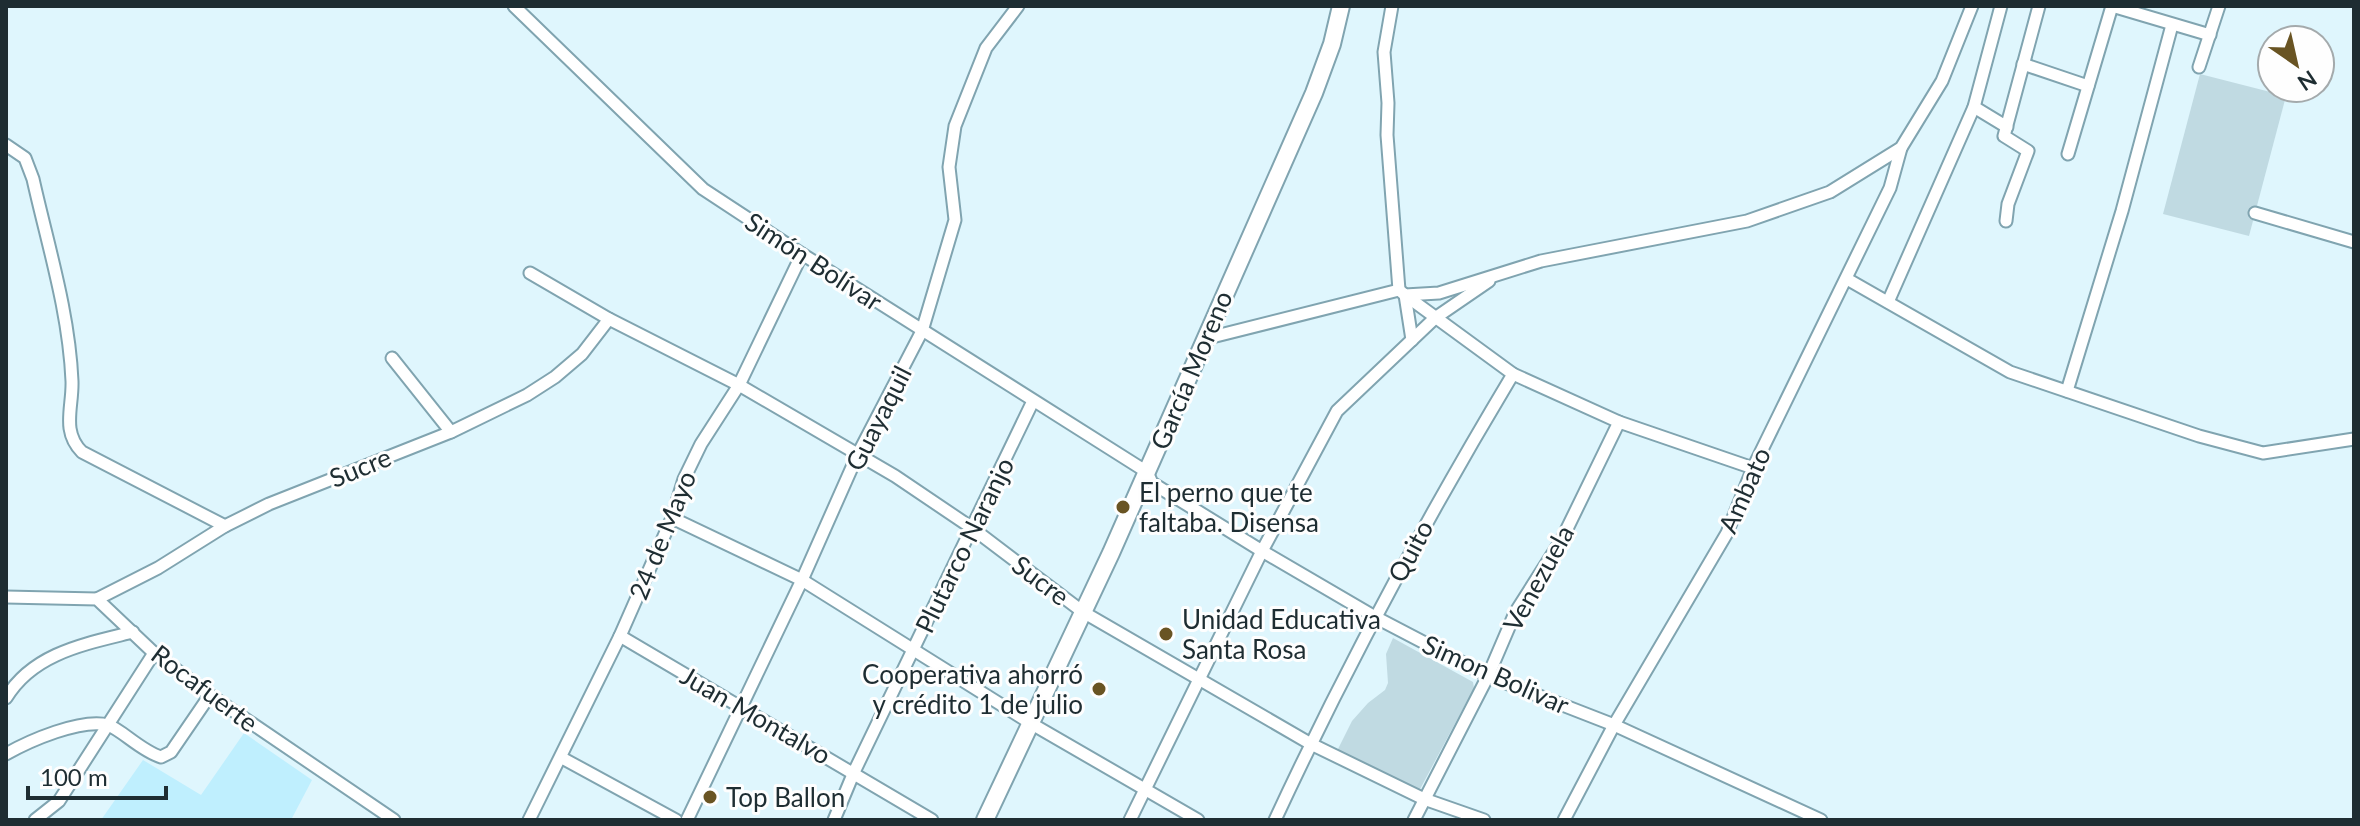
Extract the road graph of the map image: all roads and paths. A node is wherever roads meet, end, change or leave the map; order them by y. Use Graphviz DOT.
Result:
graph roads {
  1 [pos="514,6"];
  2 [pos="1018,6"];
  3 [pos="1341,6"];
  4 [pos="1392,6"];
  5 [pos="1972,6"];
  6 [pos="2001,6"];
  7 [pos="2039,6"];
  8 [pos="2112,6"];
  9 [pos="2219,6"];
  10 [pos="2131,9"];
  11 [pos="2172,25"];
  12 [pos="2210,35"];
  13 [pos="2023,64"];
  14 [pos="2199,67"];
  15 [pos="2088,86"];
  16 [pos="1974,107"];
  17 [pos="2007,127"];
  18 [pos="6,145"];
  19 [pos="1901,148"];
  20 [pos="2068,154"];
  21 [pos="2255,213"];
  22 [pos="2006,221"];
  23 [pos="2354,242"];
  24 [pos="802,254"];
  25 [pos="530,273"];
  26 [pos="1502,273"];
  27 [pos="1847,279"];
  28 [pos="1402,292"];
  29 [pos="1888,302"];
  30 [pos="1435,318"];
  31 [pos="609,319"];
  32 [pos="922,331"];
  33 [pos="1204,339"];
  34 [pos="1412,340"];
  35 [pos="392,358"];
  36 [pos="1513,374"];
  37 [pos="739,385"];
  38 [pos="2067,391"];
  39 [pos="1033,401"];
  40 [pos="1619,422"];
  41 [pos="451,432"];
  42 [pos="2354,439"];
  43 [pos="857,456"];
  44 [pos="1753,468"];
  45 [pos="1147,472"];
  46 [pos="672,518"];
  47 [pos="225,526"];
  48 [pos="972,528"];
  49 [pos="1262,551"];
  50 [pos="802,580"];
  51 [pos="6,597"];
  52 [pos="97,599"];
  53 [pos="1083,612"];
  54 [pos="1375,617"];
  55 [pos="133,632"];
  56 [pos="620,636"];
  57 [pos="913,651"];
  58 [pos="154,653"];
  59 [pos="1488,676"];
  60 [pos="1199,679"];
  61 [pos="11,683"];
  62 [pos="210,695"];
  63 [pos="6,698"];
  64 [pos="741,707"];
  65 [pos="1032,724"];
  66 [pos="108,725"];
  67 [pos="1614,725"];
  68 [pos="1311,744"];
  69 [pos="6,754"];
  70 [pos="562,758"];
  71 [pos="854,772"];
  72 [pos="1144,790"];
  73 [pos="1424,799"];
  74 [pos="35,820"];
  75 [pos="394,820"];
  76 [pos="529,820"];
  77 [pos="676,820"];
  78 [pos="687,820"];
  79 [pos="834,820"];
  80 [pos="932,820"];
  81 [pos="985,820"];
  82 [pos="1130,820"];
  83 [pos="1198,820"];
  84 [pos="1275,820"];
  85 [pos="1414,820"];
  86 [pos="1484,820"];
  87 [pos="1564,820"];
  88 [pos="1821,820"];
  1 -- 24 [label="street, Simón Bolívar"];
  2 -- 32 [label="street, Guayaquil"];
  3 -- 33 [label="highway, García Moreno"];
  4 -- 28 [label="street"];
  5 -- 19 [label="street"];
  6 -- 16 [label="street"];
  7 -- 13 [label="street"];
  8 -- 10 [label="street"];
  8 -- 15 [label="street"];
  9 -- 12 [label="street"];
  10 -- 11 [label="street"];
  11 -- 12 [label="street"];
  11 -- 38 [label="street"];
  12 -- 14 [label="street"];
  13 -- 15 [label="street"];
  13 -- 17 [label="street"];
  15 -- 20 [label="street"];
  16 -- 17 [label="street"];
  16 -- 29 [label="street"];
  17 -- 22 [label="street"];
  18 -- 47 [label="street"];
  19 -- 26 [label="street"];
  19 -- 27 [label="street, Ambato"];
  21 -- 23 [label="street"];
  24 -- 32 [label="street, Simón Bolívar"];
  24 -- 37 [label="street, 24 de Mayo"];
  25 -- 31 [label="street, Sucre"];
  26 -- 28 [label="street"];
  26 -- 30 [label="street"];
  27 -- 29 [label="street"];
  27 -- 44 [label="street, Ambato"];
  28 -- 30 [label="street"];
  28 -- 33 [label="street"];
  28 -- 34 [label="street"];
  29 -- 38 [label="street"];
  30 -- 34 [label="street"];
  30 -- 36 [label="street"];
  31 -- 37 [label="street, Sucre"];
  31 -- 41 [label="street, Sucre"];
  32 -- 39 [label="street, Simón Bolívar"];
  32 -- 43 [label="street, Guayaquil"];
  33 -- 45 [label="highway, García Moreno"];
  34 -- 49 [label="street"];
  35 -- 41 [label="street"];
  36 -- 40 [label="street"];
  36 -- 54 [label="street, Quito"];
  37 -- 43 [label="street, Sucre"];
  37 -- 46 [label="street, 24 de Mayo"];
  38 -- 42 [label="street"];
  39 -- 45 [label="street, Simón Bolívar"];
  39 -- 48 [label="street, Plutarco Naranjo"];
  40 -- 44 [label="street"];
  40 -- 59 [label="street, Venezuela"];
  41 -- 47 [label="street, Sucre"];
  43 -- 48 [label="street, Sucre"];
  43 -- 50 [label="street, Guayaquil"];
  44 -- 67 [label="street, Ambato"];
  45 -- 49 [label="street, Simon Bolivar"];
  45 -- 53 [label="highway, García Moreno"];
  46 -- 50 [label="street"];
  46 -- 56 [label="street, 24 de Mayo"];
  47 -- 52 [label="street, Sucre"];
  48 -- 53 [label="street, Sucre"];
  48 -- 57 [label="street, Plutarco Naranjo"];
  49 -- 54 [label="street, Simon Bolivar"];
  49 -- 60 [label="street"];
  50 -- 57 [label="street"];
  50 -- 64 [label="street, Guayaquil"];
  51 -- 52 [label="street"];
  52 -- 55 [label="street, Rocafuerte"];
  53 -- 60 [label="street, Sucre"];
  53 -- 65 [label="highway, García Moreno"];
  54 -- 59 [label="street, Simon Bolivar"];
  54 -- 68 [label="street, Quito"];
  55 -- 58 [label="street, Rocafuerte"];
  55 -- 61 [label="street"];
  56 -- 64 [label="street, Juan Montalvo"];
  56 -- 70 [label="street, 24 de Mayo"];
  57 -- 65 [label="street"];
  57 -- 71 [label="street, Plutarco Naranjo"];
  58 -- 62 [label="street, Rocafuerte"];
  58 -- 66 [label="street"];
  59 -- 67 [label="street, Simon Bolivar"];
  59 -- 73 [label="street, Venezuela"];
  60 -- 68 [label="street, Sucre"];
  60 -- 72 [label="street"];
  61 -- 63 [label="street"];
  62 -- 66 [label="street"];
  62 -- 75 [label="street, Rocafuerte"];
  64 -- 71 [label="street, Juan Montalvo"];
  64 -- 78 [label="street, Guayaquil"];
  65 -- 72 [label="street"];
  65 -- 81 [label="highway, García Moreno"];
  66 -- 69 [label="street"];
  66 -- 74 [label="street"];
  67 -- 87 [label="street, Ambato"];
  67 -- 88 [label="street, Simon Bolivar"];
  68 -- 73 [label="street, Sucre"];
  68 -- 84 [label="street, Quito"];
  70 -- 76 [label="street, 24 de Mayo"];
  70 -- 77 [label="street"];
  71 -- 79 [label="street, Plutarco Naranjo"];
  71 -- 80 [label="street, Juan Montalvo"];
  72 -- 82 [label="street"];
  72 -- 83 [label="street"];
  73 -- 85 [label="street, Venezuela"];
  73 -- 86 [label="street, Sucre"];
}
